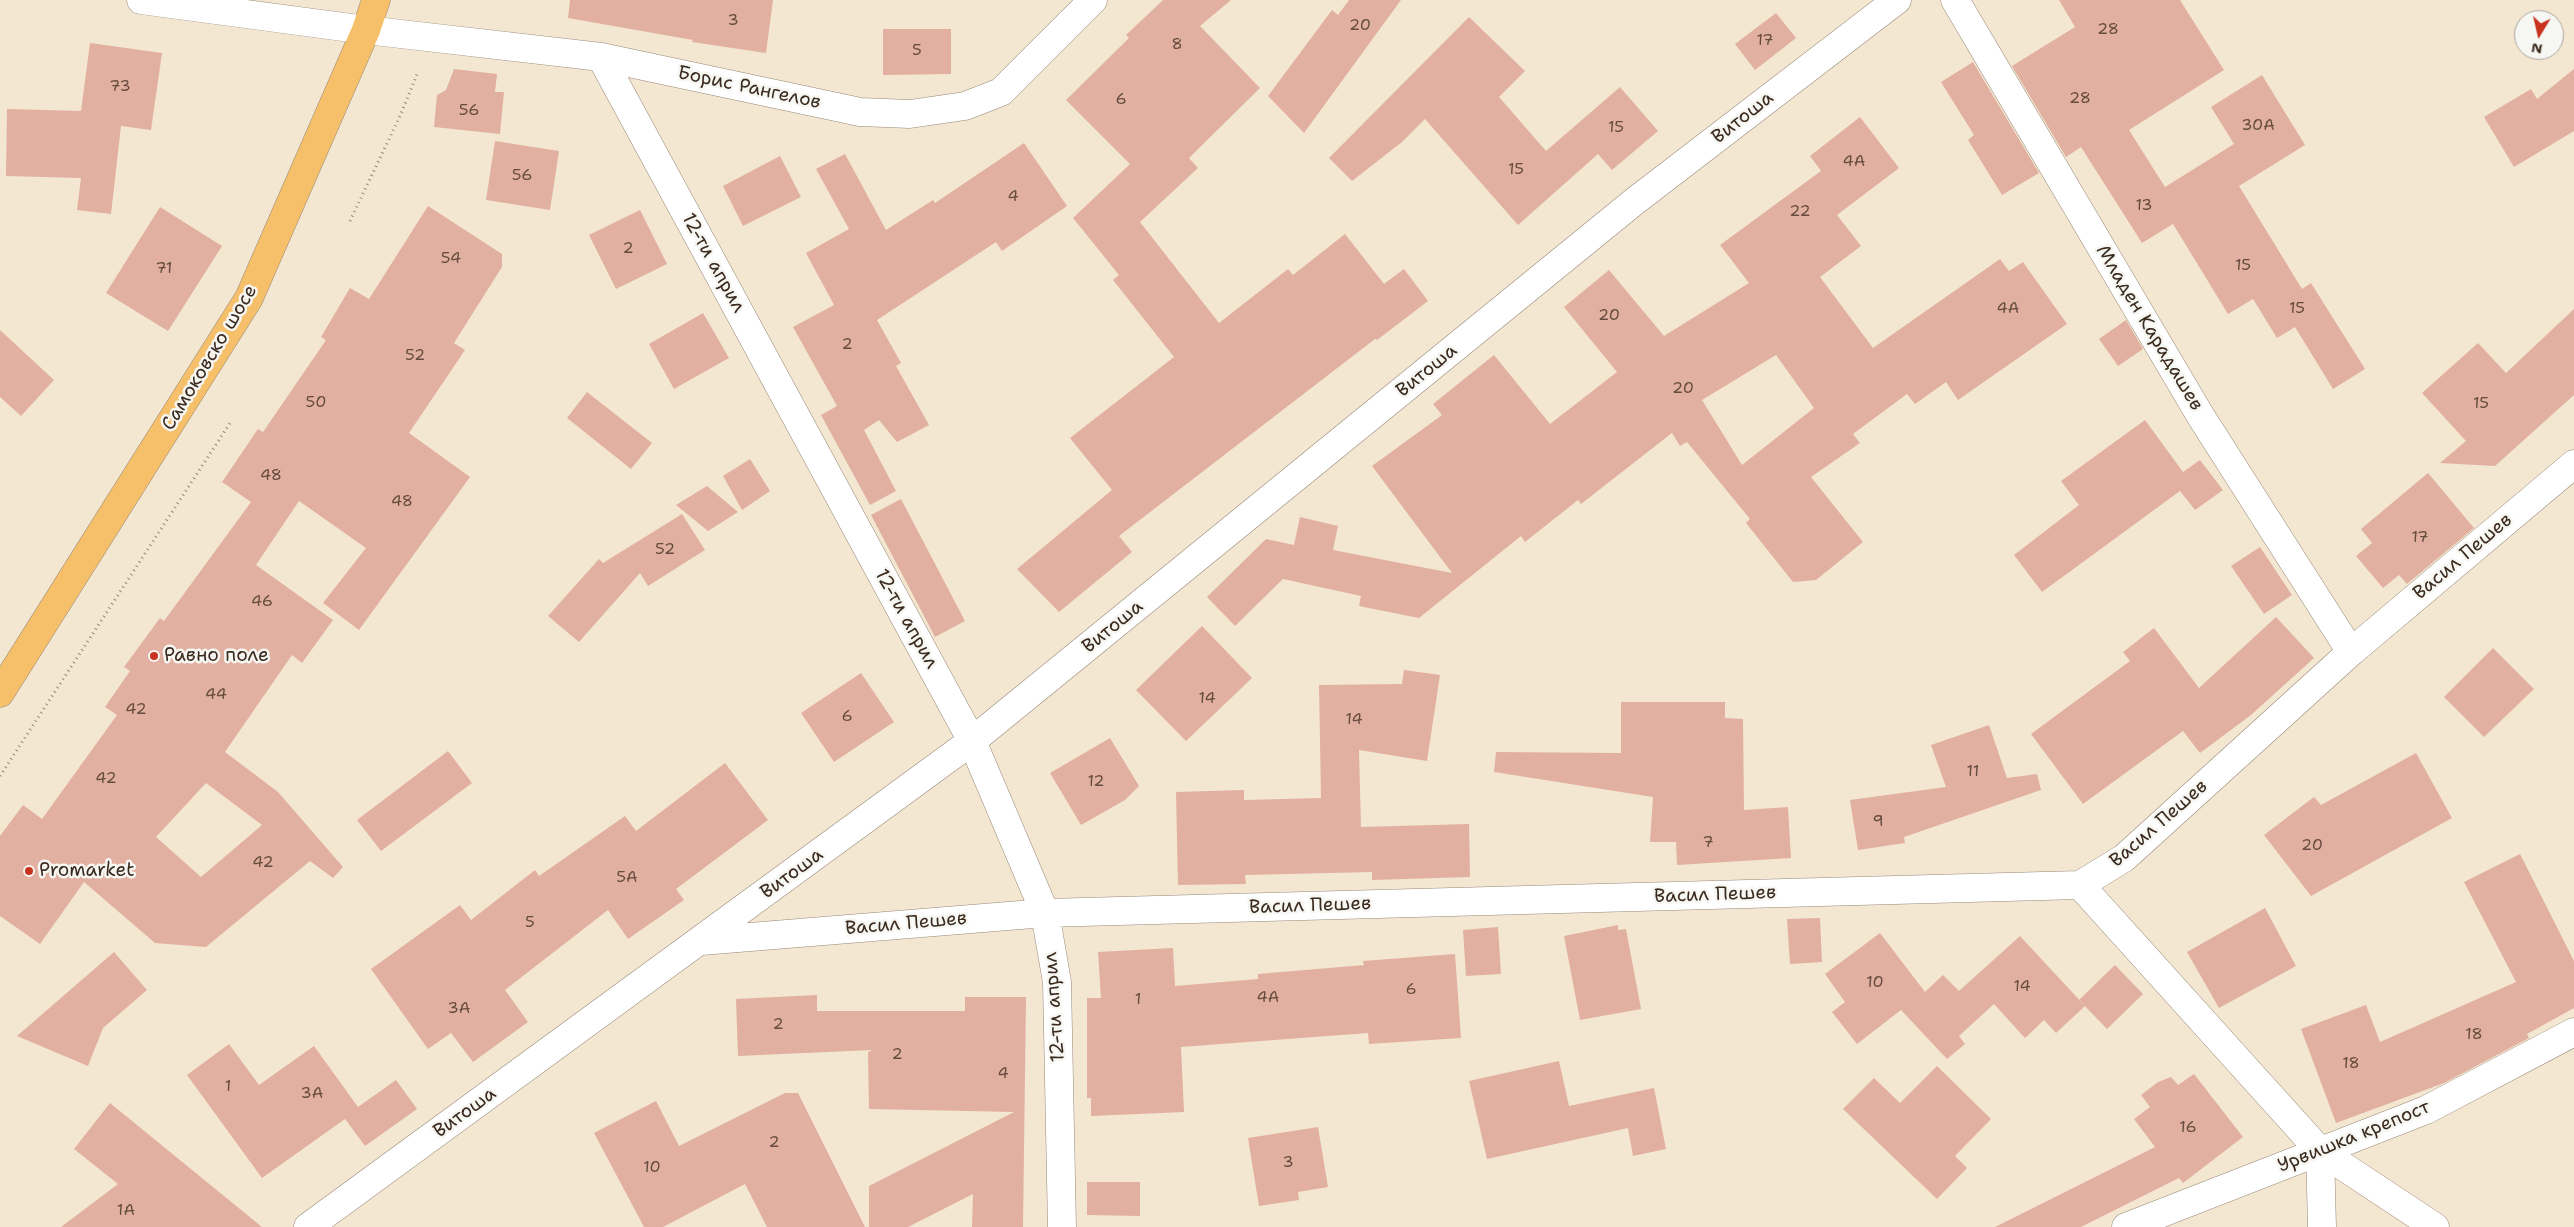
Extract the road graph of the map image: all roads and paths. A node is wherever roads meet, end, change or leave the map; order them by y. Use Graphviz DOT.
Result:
graph roads {
  1 [pos="141,0"];
  2 [pos="376,0"];
  3 [pos="1093,0"];
  4 [pos="1897,0"];
  5 [pos="1955,0"];
  6 [pos="366,30"];
  7 [pos="432,36"];
  8 [pos="601,57"];
  9 [pos="350,221"];
  10 [pos="232,420"];
  11 [pos="2574,464"];
  12 [pos="2351,652"];
  13 [pos="0,693"];
  14 [pos="972,741"];
  15 [pos="0,776"];
  16 [pos="2080,885"];
  17 [pos="1045,913"];
  18 [pos="701,941"];
  19 [pos="2574,1032"];
  20 [pos="2320,1151"];
  21 [pos="308,1227"];
  22 [pos="1062,1227"];
  23 [pos="2126,1227"];
  24 [pos="2322,1227"];
  25 [pos="2435,1227"];
  1 -- 6 [label="street, Борис Рангелов"];
  2 -- 6 [label="main road, Самоковско шосе"];
  3 -- 8 [label="street, Борис Рангелов"];
  4 -- 14 [label="street, Витоша"];
  5 -- 12 [label="street, Младен Карадашев"];
  6 -- 7 [label="street, Борис Рангелов"];
  6 -- 13 [label="main road, Самоковско шосе"];
  7 -- 8 [label="street, Борис Рангелов"];
  7 -- 9 [label="path"];
  8 -- 14 [label="street, 12-ти април"];
  10 -- 15 [label="path"];
  11 -- 12 [label="street, Васил Пешев"];
  12 -- 16 [label="street, Васил Пешев"];
  14 -- 17 [label="street, 12-ти април"];
  14 -- 18 [label="street, Витоша"];
  16 -- 17 [label="street, Васил Пешев"];
  16 -- 20 [label="street"];
  17 -- 18 [label="street, Васил Пешев"];
  17 -- 22 [label="street, 12-ти април"];
  18 -- 21 [label="street, Витоша"];
  19 -- 20 [label="street, Урвишка крепост"];
  20 -- 23 [label="street, Урвишка крепост"];
  20 -- 24 [label="street"];
  20 -- 25 [label="street"];
}
